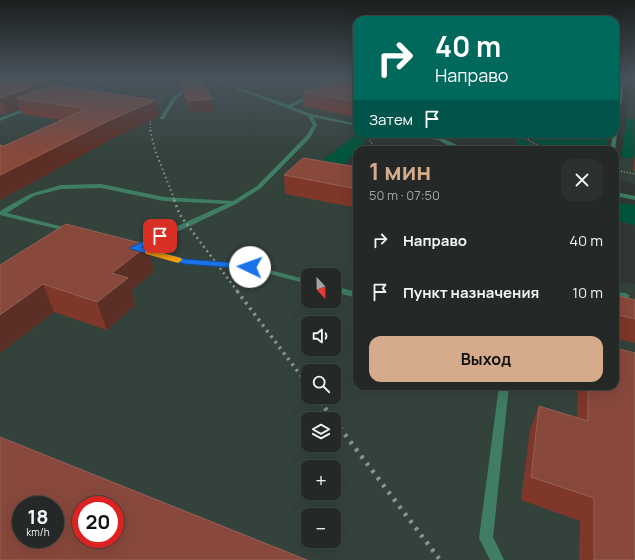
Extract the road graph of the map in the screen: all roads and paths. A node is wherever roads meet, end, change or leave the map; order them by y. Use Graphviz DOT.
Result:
graph roads {
  1 [pos="171,103"];
  2 [pos="277,103"];
  3 [pos="296,103"];
  4 [pos="35,106"];
  5 [pos="288,107"];
  6 [pos="310,115"];
  7 [pos="162,118"];
  8 [pos="0,120"];
  9 [pos="353,124"];
  10 [pos="440,138"];
  11 [pos="525,138"];
  12 [pos="456,146"];
  13 [pos="540,146"];
  14 [pos="619,171"];
  15 [pos="635,174"];
  16 [pos="619,195"];
  17 [pos="635,198"];
  18 [pos="234,204"];
  19 [pos="1,213"];
  20 [pos="76,232"];
  21 [pos="301,280"];
  22 [pos="341,291"];
  23 [pos="353,294"];
  24 [pos="619,295"];
  25 [pos="626,296"];
  26 [pos="504,390"];
  27 [pos="497,560"];
  1 -- 7 [label="street"];
  2 -- 5 [label="street"];
  3 -- 5 [label="street"];
  4 -- 8 [label="street"];
  5 -- 6 [label="street"];
  6 -- 9 [label="street"];
  6 -- 18 [label="street"];
  10 -- 12 [label="street"];
  11 -- 13 [label="path"];
  14 -- 15 [label="path"];
  16 -- 17 [label="street"];
  18 -- 19 [label="street"];
  18 -- 21 [label="street"];
  19 -- 20 [label="street"];
  22 -- 23 [label="street"];
  24 -- 25 [label="street"];
  26 -- 27 [label="street"];
}
